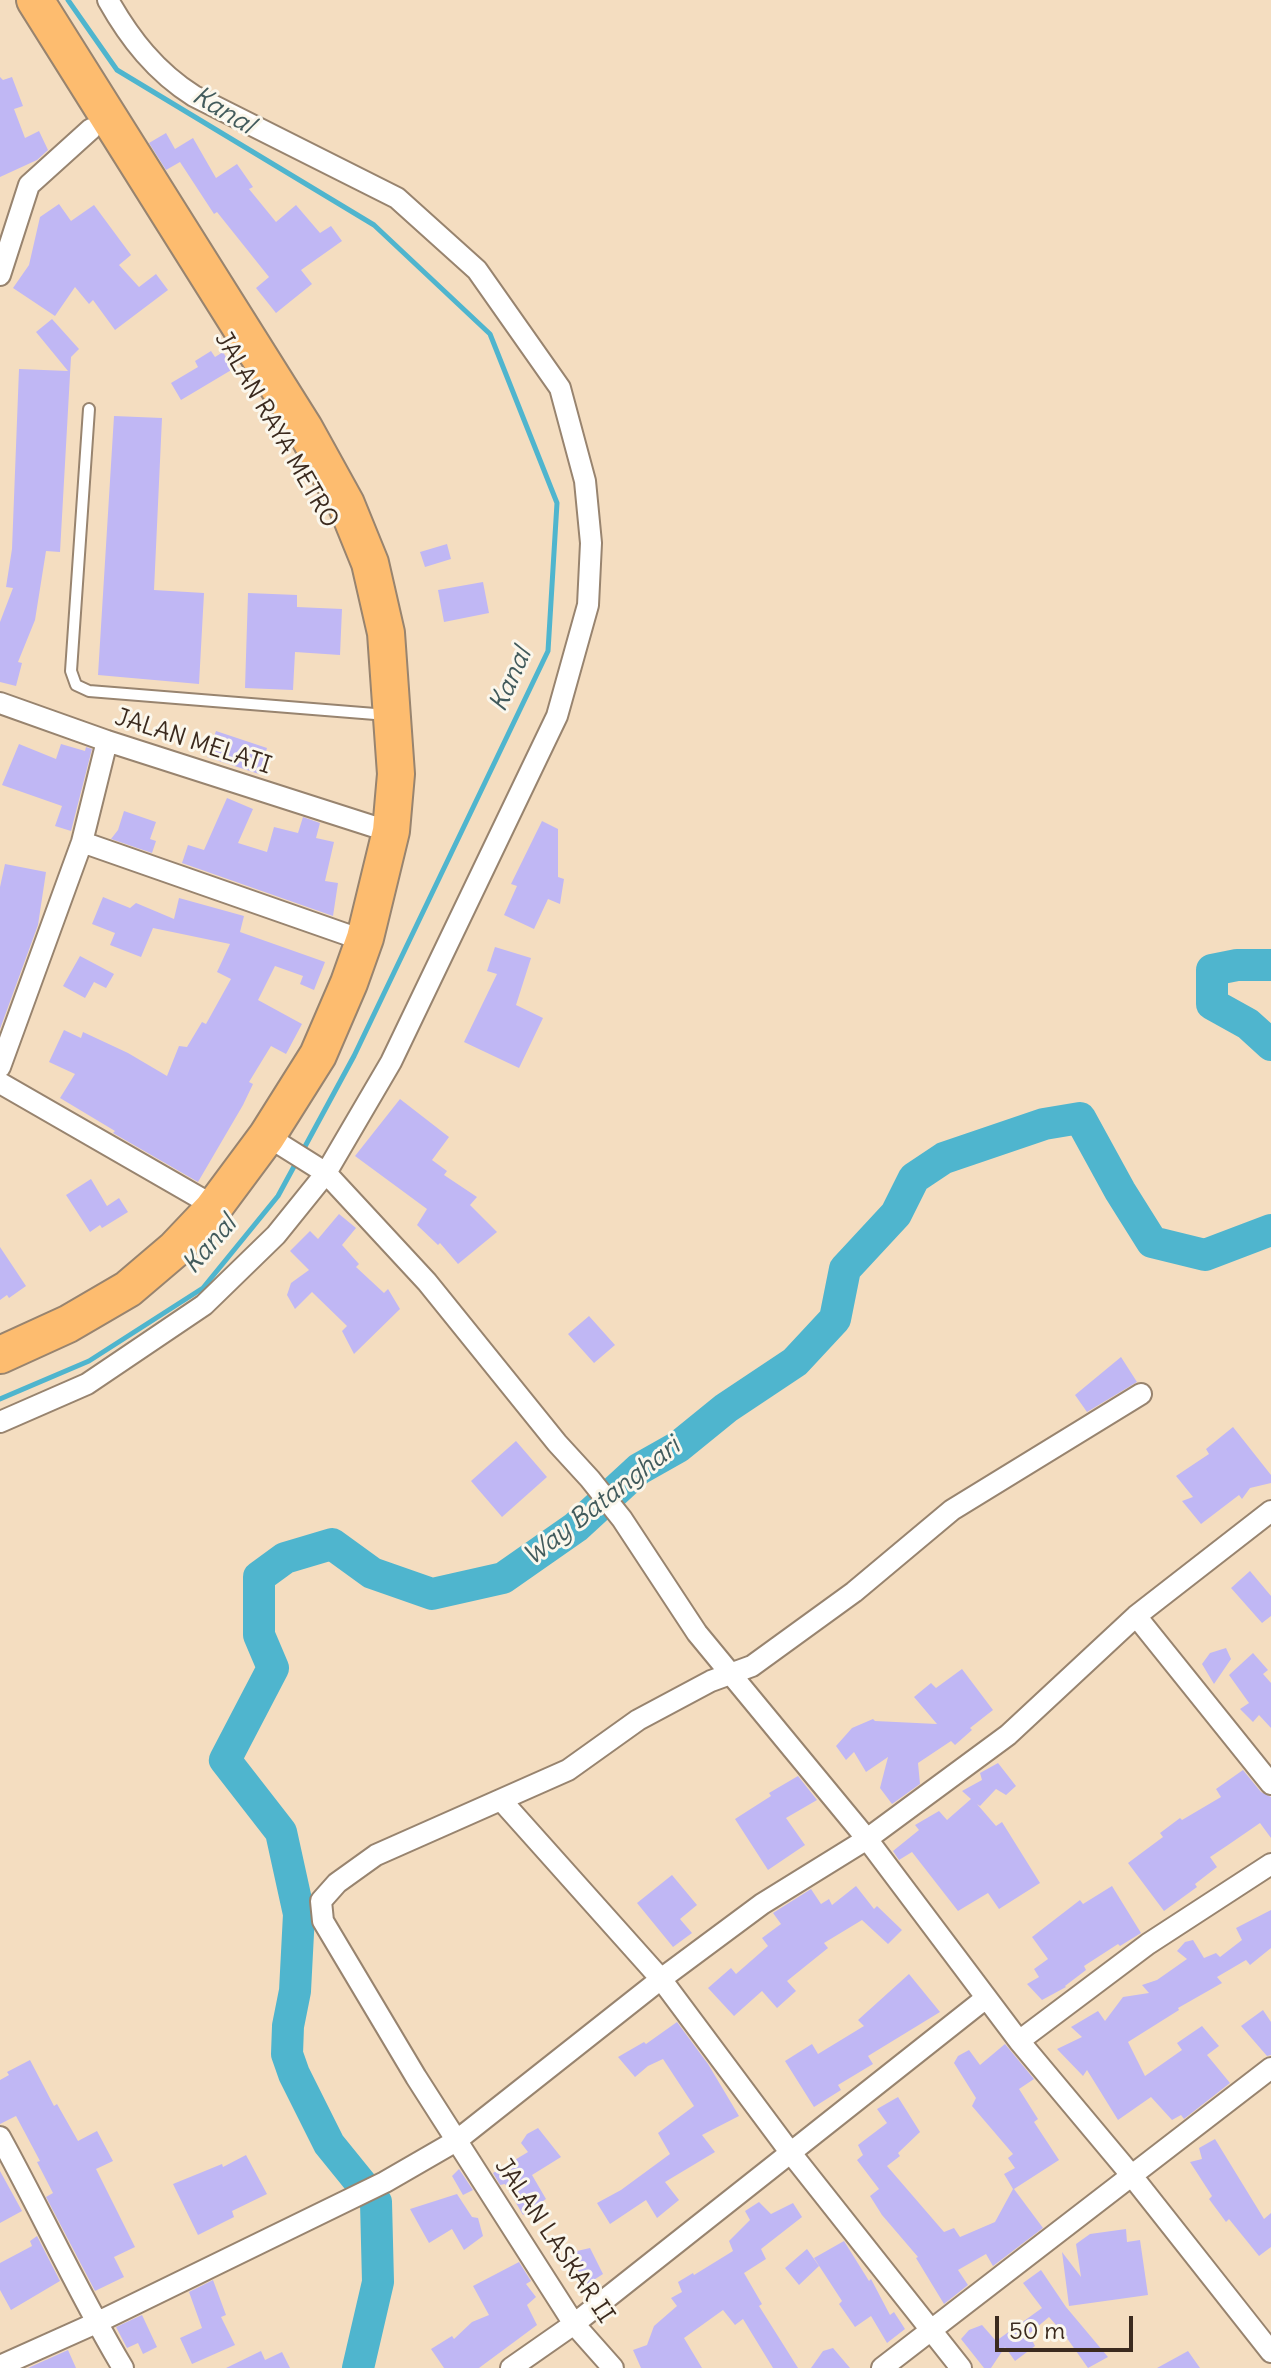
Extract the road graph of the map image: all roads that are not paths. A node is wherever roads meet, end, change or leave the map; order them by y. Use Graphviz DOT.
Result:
graph roads {
  1 [pos="13,0"];
  2 [pos="35,0"];
  3 [pos="108,0"];
  4 [pos="91,129"];
  5 [pos="0,275"];
  6 [pos="89,409"];
  7 [pos="0,703"];
  8 [pos="375,714"];
  9 [pos="107,741"];
  10 [pos="372,826"];
  11 [pos="82,842"];
  12 [pos="348,935"];
  13 [pos="0,1067"];
  14 [pos="0,1083"];
  15 [pos="276,1142"];
  16 [pos="319,1169"];
  17 [pos="200,1198"];
  18 [pos="0,1337"];
  19 [pos="0,1355"];
  20 [pos="1141,1394"];
  21 [pos="0,1422"];
  22 [pos="1271,1511"];
  23 [pos="1136,1616"];
  24 [pos="731,1676"];
  25 [pos="1271,1784"];
  26 [pos="501,1800"];
  27 [pos="867,1839"];
  28 [pos="1271,1864"];
  29 [pos="661,1979"];
  30 [pos="986,1998"];
  31 [pos="1019,2041"];
  32 [pos="1271,2068"];
  33 [pos="0,2137"];
  34 [pos="456,2141"];
  35 [pos="790,2152"];
  36 [pos="1132,2176"];
  37 [pos="96,2323"];
  38 [pos="574,2324"];
  39 [pos="930,2329"];
  40 [pos="1271,2352"];
  41 [pos="0,2366"];
  42 [pos="123,2368"];
  43 [pos="511,2368"];
  44 [pos="613,2368"];
  45 [pos="882,2368"];
  46 [pos="961,2368"];
  1 -- 4 [label="highway, JALAN RAYA METRO"];
  2 -- 15 [label="highway"];
  3 -- 16 [label="street"];
  4 -- 5 [label="street"];
  4 -- 8 [label="highway, JALAN RAYA METRO"];
  6 -- 8 [label="lane"];
  7 -- 9 [label="street, JALAN MELATI"];
  8 -- 10 [label="highway, JALAN RAYA METRO"];
  9 -- 10 [label="street, JALAN MELATI"];
  9 -- 11 [label="street"];
  10 -- 12 [label="highway, JALAN RAYA METRO"];
  11 -- 12 [label="street"];
  11 -- 13 [label="street"];
  12 -- 17 [label="highway, JALAN RAYA METRO"];
  14 -- 17 [label="street"];
  15 -- 16 [label="street"];
  15 -- 19 [label="highway"];
  16 -- 21 [label="street"];
  16 -- 24 [label="street"];
  17 -- 18 [label="highway, JALAN RAYA METRO"];
  20 -- 24 [label="street"];
  22 -- 23 [label="street"];
  23 -- 25 [label="street"];
  23 -- 27 [label="street"];
  24 -- 26 [label="street"];
  24 -- 27 [label="street"];
  26 -- 29 [label="street"];
  26 -- 34 [label="street, JALAN LASKAR II"];
  27 -- 29 [label="street"];
  27 -- 30 [label="street"];
  28 -- 31 [label="street"];
  29 -- 34 [label="street"];
  29 -- 35 [label="street"];
  30 -- 31 [label="street"];
  30 -- 35 [label="street"];
  31 -- 36 [label="street"];
  32 -- 36 [label="street"];
  33 -- 37 [label="street"];
  34 -- 37 [label="street"];
  34 -- 38 [label="street, JALAN LASKAR II"];
  35 -- 38 [label="street"];
  35 -- 39 [label="street"];
  36 -- 39 [label="street"];
  36 -- 40 [label="street"];
  37 -- 41 [label="street"];
  37 -- 42 [label="street"];
  38 -- 43 [label="street"];
  38 -- 44 [label="street, JALAN LASKAR II"];
  39 -- 45 [label="street"];
  39 -- 46 [label="street"];
}
